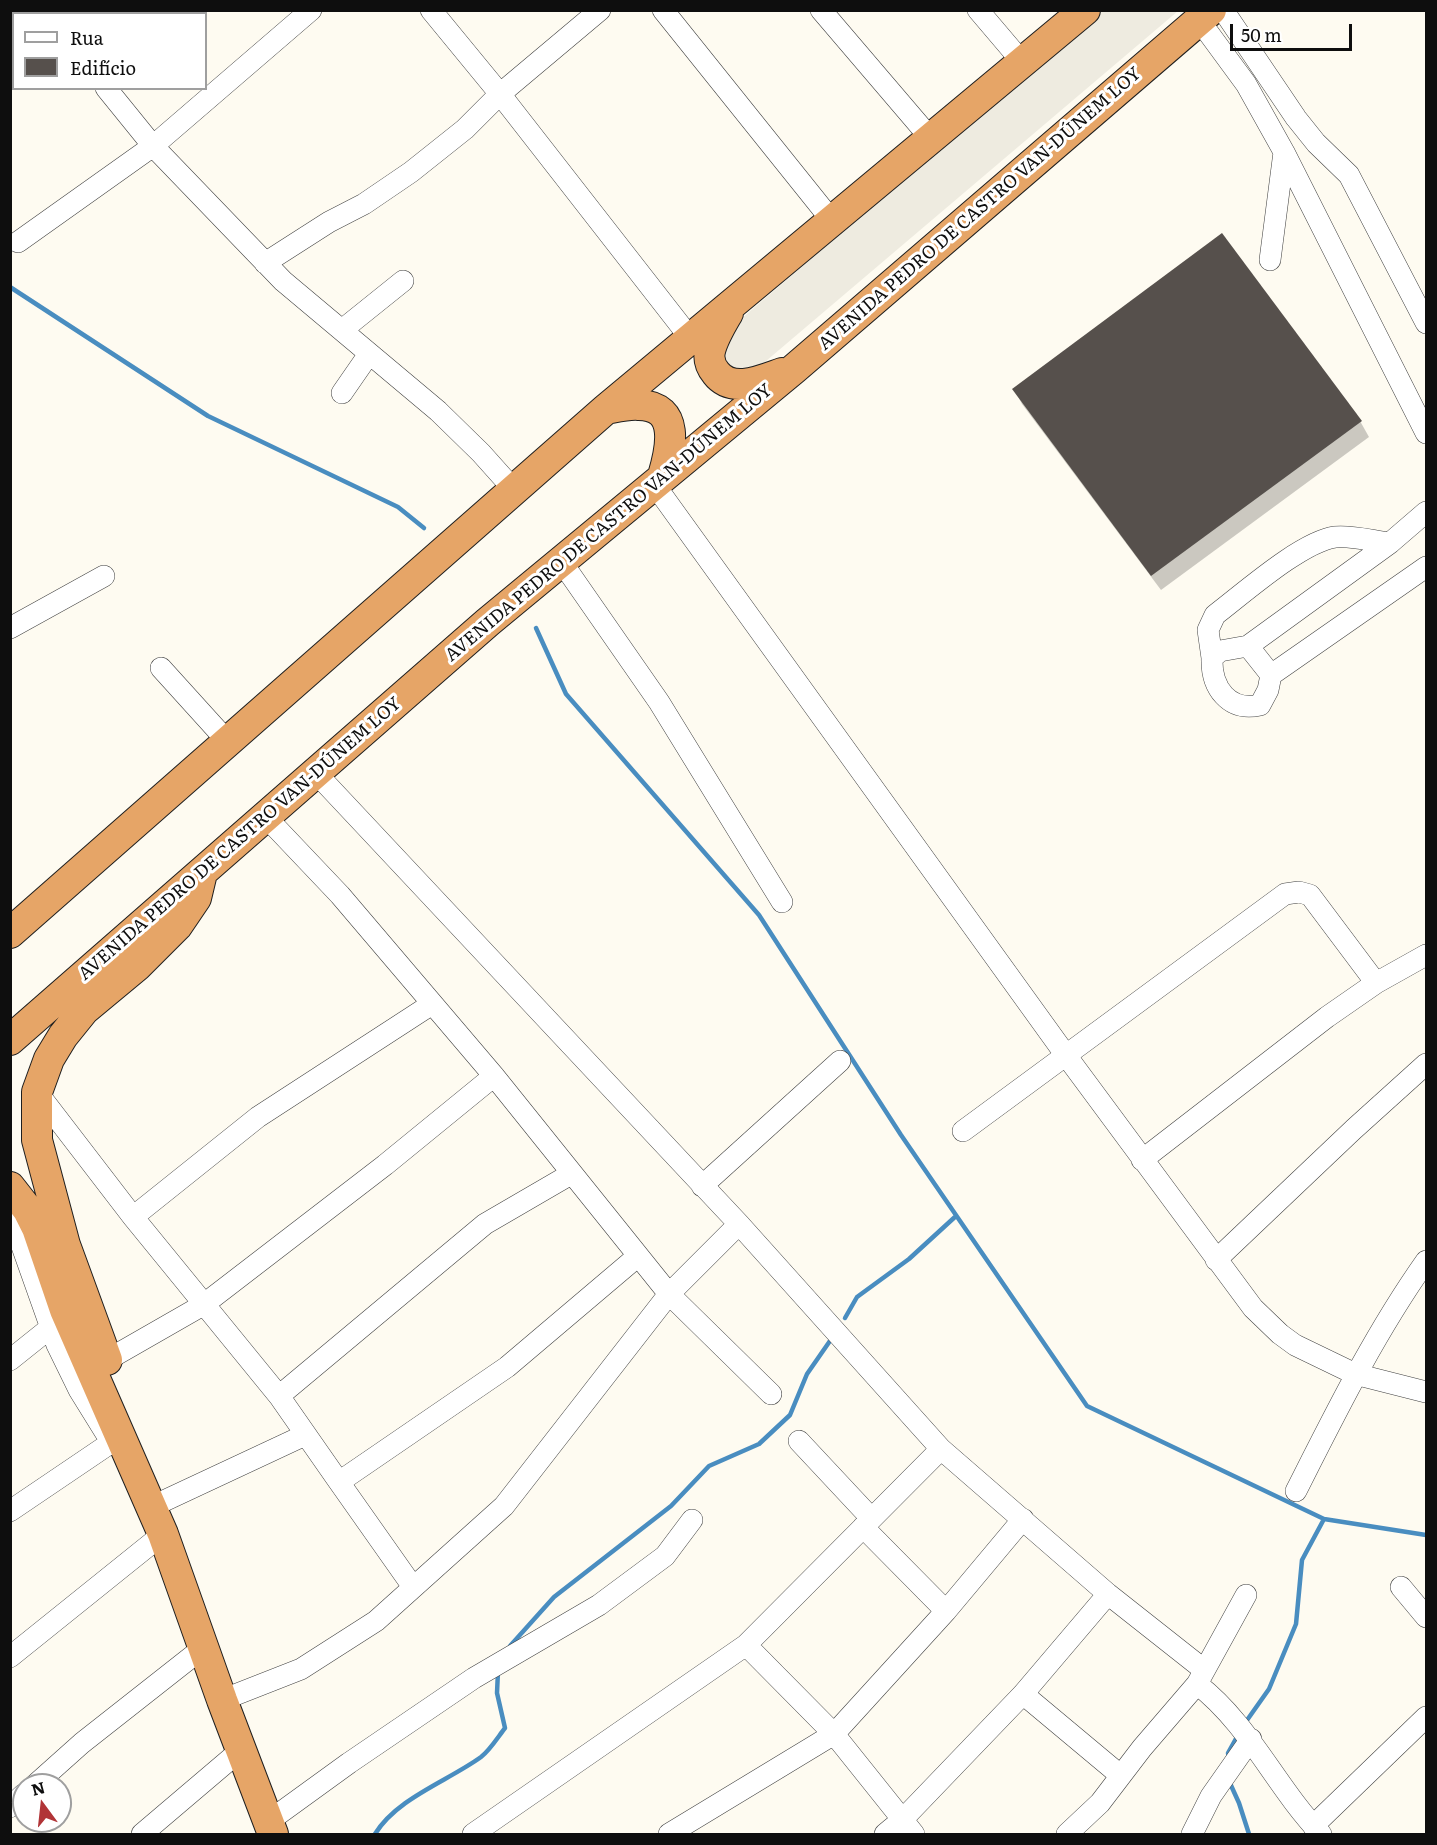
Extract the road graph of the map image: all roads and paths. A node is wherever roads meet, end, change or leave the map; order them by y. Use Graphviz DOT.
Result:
graph roads {
  1 [pos="311,10"];
  2 [pos="431,10"];
  3 [pos="600,10"];
  4 [pos="663,10"];
  5 [pos="821,10"];
  6 [pos="978,10"];
  7 [pos="1085,10"];
  8 [pos="1211,14"];
  9 [pos="1023,63"];
  10 [pos="108,90"];
  11 [pos="500,94"];
  12 [pos="932,140"];
  13 [pos="153,146"];
  14 [pos="1284,152"];
  15 [pos="833,222"];
  16 [pos="18,242"];
  17 [pos="1270,260"];
  18 [pos="265,264"];
  19 [pos="403,280"];
  20 [pos="732,305"];
  21 [pos="1426,323"];
  22 [pos="342,330"];
  23 [pos="691,339"];
  24 [pos="369,354"];
  25 [pos="794,369"];
  26 [pos="342,393"];
  27 [pos="606,409"];
  28 [pos="1426,433"];
  29 [pos="659,480"];
  30 [pos="515,491"];
  31 [pos="1426,512"];
  32 [pos="1390,543"];
  33 [pos="561,561"];
  34 [pos="1426,567"];
  35 [pos="104,576"];
  36 [pos="10,628"];
  37 [pos="1248,646"];
  38 [pos="1212,658"];
  39 [pos="161,668"];
  40 [pos="1271,675"];
  41 [pos="228,742"];
  42 [pos="315,772"];
  43 [pos="265,816"];
  44 [pos="203,871"];
  45 [pos="782,902"];
  46 [pos="10,933"];
  47 [pos="1426,955"];
  48 [pos="1376,983"];
  49 [pos="432,1004"];
  50 [pos="10,1040"];
  51 [pos="1065,1054"];
  52 [pos="840,1061"];
  53 [pos="1426,1064"];
  54 [pos="494,1076"];
  55 [pos="37,1092"];
  56 [pos="963,1131"];
  57 [pos="1143,1160"];
  58 [pos="571,1174"];
  59 [pos="702,1185"];
  60 [pos="10,1187"];
  61 [pos="133,1217"];
  62 [pos="10,1219"];
  63 [pos="739,1224"];
  64 [pos="638,1256"];
  65 [pos="1216,1260"];
  66 [pos="1426,1261"];
  67 [pos="669,1294"];
  68 [pos="203,1305"];
  69 [pos="50,1328"];
  70 [pos="10,1360"];
  71 [pos="107,1360"];
  72 [pos="1355,1374"];
  73 [pos="1426,1392"];
  74 [pos="771,1394"];
  75 [pos="279,1396"];
  76 [pos="305,1435"];
  77 [pos="799,1441"];
  78 [pos="119,1443"];
  79 [pos="941,1449"];
  80 [pos="339,1482"];
  81 [pos="1296,1491"];
  82 [pos="10,1511"];
  83 [pos="1023,1519"];
  84 [pos="157,1520"];
  85 [pos="692,1520"];
  86 [pos="867,1523"];
  87 [pos="413,1587"];
  88 [pos="1401,1587"];
  89 [pos="1108,1594"];
  90 [pos="1246,1595"];
  91 [pos="946,1611"];
  92 [pos="1426,1617"];
  93 [pos="746,1645"];
  94 [pos="204,1647"];
  95 [pos="10,1657"];
  96 [pos="1200,1676"];
  97 [pos="1023,1694"];
  98 [pos="222,1700"];
  99 [pos="1426,1718"];
  100 [pos="834,1734"];
  101 [pos="1251,1739"];
  102 [pos="242,1749"];
  103 [pos="48,1773"];
  104 [pos="1120,1775"];
  105 [pos="909,1827"];
  106 [pos="271,1828"];
  107 [pos="1317,1830"];
  108 [pos="485,1831"];
  109 [pos="142,1834"];
  110 [pos="669,1834"];
  111 [pos="885,1834"];
  112 [pos="1067,1834"];
  113 [pos="1192,1834"];
  1 -- 13 [label="street"];
  2 -- 11 [label="street"];
  3 -- 11 [label="street"];
  4 -- 15 [label="street"];
  5 -- 12 [label="street"];
  6 -- 9 [label="street"];
  7 -- 9 [label="highway"];
  8 -- 14 [label="street"];
  8 -- 21 [label="street"];
  8 -- 25 [label="highway, AVENIDA PEDRO DE CASTRO VAN-DÚNEM LOY"];
  9 -- 12 [label="highway"];
  10 -- 13 [label="street"];
  11 -- 18 [label="street"];
  11 -- 23 [label="street"];
  12 -- 15 [label="highway"];
  13 -- 16 [label="street"];
  13 -- 18 [label="street"];
  14 -- 17 [label="street"];
  14 -- 28 [label="street"];
  15 -- 20 [label="highway"];
  18 -- 22 [label="street"];
  19 -- 22 [label="street"];
  20 -- 23 [label="highway"];
  20 -- 25 [label="highway"];
  22 -- 24 [label="street"];
  23 -- 27 [label="highway"];
  24 -- 26 [label="street"];
  24 -- 30 [label="street"];
  25 -- 29 [label="highway, AVENIDA PEDRO DE CASTRO VAN-DÚNEM LOY"];
  27 -- 29 [label="highway"];
  27 -- 30 [label="highway"];
  29 -- 33 [label="highway, AVENIDA PEDRO DE CASTRO VAN-DÚNEM LOY"];
  29 -- 51 [label="street"];
  30 -- 41 [label="highway"];
  31 -- 32 [label="street"];
  32 -- 37 [label="street"];
  32 -- 38 [label="street"];
  33 -- 42 [label="highway, AVENIDA PEDRO DE CASTRO VAN-DÚNEM LOY"];
  33 -- 45 [label="street"];
  34 -- 40 [label="street"];
  35 -- 36 [label="street"];
  37 -- 38 [label="street"];
  37 -- 40 [label="street"];
  38 -- 40 [label="street"];
  39 -- 41 [label="street"];
  41 -- 46 [label="highway"];
  42 -- 43 [label="highway, AVENIDA PEDRO DE CASTRO VAN-DÚNEM LOY"];
  42 -- 59 [label="street"];
  43 -- 44 [label="highway, AVENIDA PEDRO DE CASTRO VAN-DÚNEM LOY"];
  43 -- 49 [label="street"];
  44 -- 50 [label="highway, AVENIDA PEDRO DE CASTRO VAN-DÚNEM LOY"];
  44 -- 55 [label="highway"];
  47 -- 48 [label="street"];
  48 -- 51 [label="street"];
  48 -- 57 [label="street"];
  49 -- 54 [label="street"];
  49 -- 61 [label="street"];
  51 -- 56 [label="street"];
  51 -- 57 [label="street"];
  52 -- 59 [label="street"];
  53 -- 65 [label="street"];
  54 -- 58 [label="street"];
  54 -- 68 [label="street"];
  55 -- 61 [label="street"];
  55 -- 71 [label="highway"];
  57 -- 65 [label="street"];
  58 -- 64 [label="street"];
  58 -- 75 [label="street"];
  59 -- 63 [label="street"];
  60 -- 78 [label="highway"];
  61 -- 68 [label="street"];
  62 -- 69 [label="street"];
  63 -- 67 [label="street"];
  63 -- 79 [label="street"];
  64 -- 67 [label="street"];
  64 -- 80 [label="street"];
  65 -- 72 [label="street"];
  66 -- 72 [label="street"];
  67 -- 74 [label="street"];
  67 -- 87 [label="street"];
  68 -- 71 [label="street"];
  68 -- 75 [label="street"];
  69 -- 70 [label="street"];
  69 -- 78 [label="street"];
  71 -- 78 [label="highway"];
  72 -- 73 [label="street"];
  72 -- 81 [label="street"];
  75 -- 76 [label="street"];
  76 -- 80 [label="street"];
  76 -- 84 [label="street"];
  77 -- 86 [label="street"];
  78 -- 82 [label="street"];
  78 -- 84 [label="highway"];
  79 -- 83 [label="street"];
  79 -- 86 [label="street"];
  80 -- 87 [label="street"];
  83 -- 89 [label="street"];
  83 -- 91 [label="street"];
  84 -- 94 [label="highway"];
  84 -- 95 [label="street"];
  85 -- 106 [label="street"];
  86 -- 91 [label="street"];
  86 -- 93 [label="street"];
  87 -- 98 [label="street"];
  88 -- 92 [label="street"];
  89 -- 96 [label="street"];
  89 -- 97 [label="street"];
  90 -- 96 [label="street"];
  91 -- 100 [label="street"];
  93 -- 100 [label="street"];
  93 -- 108 [label="street"];
  94 -- 98 [label="highway"];
  94 -- 103 [label="street"];
  96 -- 101 [label="street"];
  96 -- 104 [label="street"];
  97 -- 104 [label="street"];
  97 -- 105 [label="street"];
  98 -- 102 [label="highway"];
  99 -- 107 [label="street"];
  100 -- 105 [label="street"];
  100 -- 110 [label="street"];
  101 -- 107 [label="street"];
  101 -- 113 [label="street"];
  102 -- 106 [label="highway"];
  102 -- 109 [label="street"];
  104 -- 112 [label="street"];
  105 -- 111 [label="street"];
}
